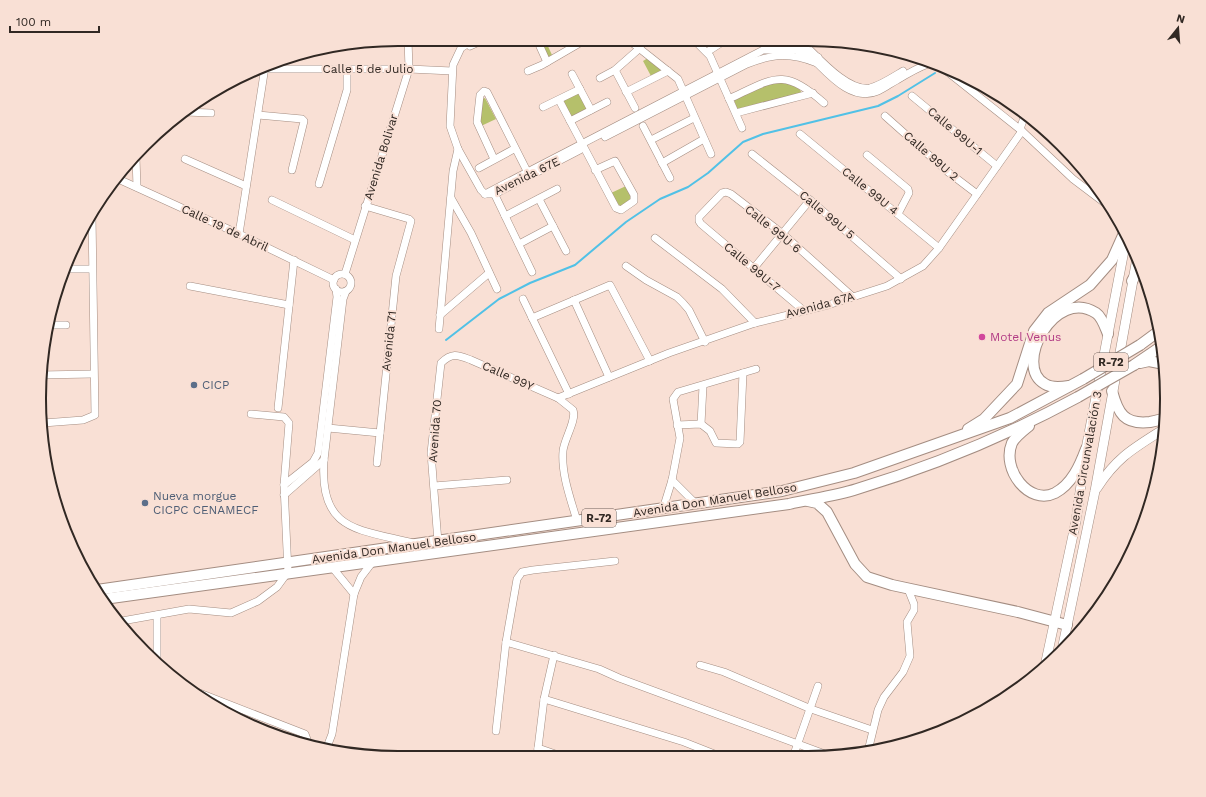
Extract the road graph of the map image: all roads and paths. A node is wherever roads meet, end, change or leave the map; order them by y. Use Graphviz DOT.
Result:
graph roads {
  1 [pos="408,46"];
  2 [pos="464,46"];
  3 [pos="471,46"];
  4 [pos="540,46"];
  5 [pos="575,46"];
  6 [pos="637,46"];
  7 [pos="700,46"];
  8 [pos="716,46"];
  9 [pos="765,46"];
  10 [pos="799,46"];
  11 [pos="805,46"];
  12 [pos="640,48"];
  13 [pos="763,50"];
  14 [pos="707,52"];
  15 [pos="806,52"];
  16 [pos="455,59"];
  17 [pos="817,60"];
  18 [pos="547,62"];
  19 [pos="917,64"];
  20 [pos="923,66"];
  21 [pos="274,69"];
  22 [pos="347,69"];
  23 [pos="409,69"];
  24 [pos="615,70"];
  25 [pos="452,71"];
  26 [pos="528,71"];
  27 [pos="668,71"];
  28 [pos="262,74"];
  29 [pos="572,74"];
  30 [pos="720,75"];
  31 [pos="600,78"];
  32 [pos="957,80"];
  33 [pos="580,89"];
  34 [pos="858,90"];
  35 [pos="626,92"];
  36 [pos="813,93"];
  37 [pos="684,94"];
  38 [pos="912,96"];
  39 [pos="730,99"];
  40 [pos="559,100"];
  41 [pos="607,102"];
  42 [pos="824,103"];
  43 [pos="543,107"];
  44 [pos="635,108"];
  45 [pos="591,110"];
  46 [pos="193,112"];
  47 [pos="211,113"];
  48 [pos="736,113"];
  49 [pos="258,115"];
  50 [pos="885,116"];
  51 [pos="694,118"];
  52 [pos="1024,120"];
  53 [pos="570,121"];
  54 [pos="643,126"];
  55 [pos="742,128"];
  56 [pos="1021,130"];
  57 [pos="800,134"];
  58 [pos="651,140"];
  59 [pos="704,140"];
  60 [pos="583,145"];
  61 [pos="514,148"];
  62 [pos="458,149"];
  63 [pos="711,154"];
  64 [pos="752,154"];
  65 [pos="867,155"];
  66 [pos="185,159"];
  67 [pos="494,159"];
  68 [pos="662,162"];
  69 [pos="136,163"];
  70 [pos="997,166"];
  71 [pos="479,168"];
  72 [pos="292,170"];
  73 [pos="595,170"];
  74 [pos="528,174"];
  75 [pos="670,178"];
  76 [pos="122,180"];
  77 [pos="319,184"];
  78 [pos="246,186"];
  79 [pos="137,187"];
  80 [pos="556,189"];
  81 [pos="494,191"];
  82 [pos="977,194"];
  83 [pos="1096,197"];
  84 [pos="451,198"];
  85 [pos="539,199"];
  86 [pos="272,200"];
  87 [pos="810,200"];
  88 [pos="365,206"];
  89 [pos="898,214"];
  90 [pos="506,216"];
  91 [pos="92,224"];
  92 [pos="701,224"];
  93 [pos="553,226"];
  94 [pos="239,234"];
  95 [pos="783,234"];
  96 [pos="655,238"];
  97 [pos="1122,238"];
  98 [pos="355,240"];
  99 [pos="519,244"];
  100 [pos="1125,245"];
  101 [pos="939,248"];
  102 [pos="566,251"];
  103 [pos="294,260"];
  104 [pos="626,266"];
  105 [pos="754,268"];
  106 [pos="71,269"];
  107 [pos="92,269"];
  108 [pos="1135,269"];
  109 [pos="532,272"];
  110 [pos="489,273"];
  111 [pos="1136,273"];
  112 [pos="345,274"];
  113 [pos="900,279"];
  114 [pos="334,280"];
  115 [pos="1132,281"];
  116 [pos="190,286"];
  117 [pos="336,289"];
  118 [pos="497,289"];
  119 [pos="346,291"];
  120 [pos="853,297"];
  121 [pos="523,299"];
  122 [pos="574,300"];
  123 [pos="289,305"];
  124 [pos="803,310"];
  125 [pos="440,315"];
  126 [pos="532,318"];
  127 [pos="755,324"];
  128 [pos="54,325"];
  129 [pos="66,325"];
  130 [pos="439,329"];
  131 [pos="1108,334"];
  132 [pos="1154,335"];
  133 [pos="705,342"];
  134 [pos="1157,350"];
  135 [pos="1157,353"];
  136 [pos="458,355"];
  137 [pos="1146,357"];
  138 [pos="650,361"];
  139 [pos="1158,363"];
  140 [pos="1134,365"];
  141 [pos="756,369"];
  142 [pos="743,373"];
  143 [pos="93,374"];
  144 [pos="47,375"];
  145 [pos="609,378"];
  146 [pos="1073,385"];
  147 [pos="703,386"];
  148 [pos="1112,391"];
  149 [pos="569,394"];
  150 [pos="558,398"];
  151 [pos="278,408"];
  152 [pos="250,414"];
  153 [pos="1038,419"];
  154 [pos="1159,419"];
  155 [pos="47,423"];
  156 [pos="701,424"];
  157 [pos="677,425"];
  158 [pos="328,428"];
  159 [pos="380,433"];
  160 [pos="1158,433"];
  161 [pos="951,440"];
  162 [pos="1086,449"];
  163 [pos="324,460"];
  164 [pos="377,463"];
  165 [pos="508,480"];
  166 [pos="672,480"];
  167 [pos="284,484"];
  168 [pos="434,486"];
  169 [pos="1095,491"];
  170 [pos="284,495"];
  171 [pos="805,500"];
  172 [pos="696,504"];
  173 [pos="663,509"];
  174 [pos="577,521"];
  175 [pos="438,542"];
  176 [pos="421,544"];
  177 [pos="374,560"];
  178 [pos="615,562"];
  179 [pos="332,567"];
  180 [pos="288,568"];
  181 [pos="102,589"];
  182 [pos="908,589"];
  183 [pos="354,594"];
  184 [pos="108,598"];
  185 [pos="157,615"];
  186 [pos="125,621"];
  187 [pos="1055,622"];
  188 [pos="1067,625"];
  189 [pos="1064,641"];
  190 [pos="506,642"];
  191 [pos="554,655"];
  192 [pos="157,656"];
  193 [pos="1048,657"];
  194 [pos="700,665"];
  195 [pos="818,686"];
  196 [pos="213,698"];
  197 [pos="544,699"];
  198 [pos="811,710"];
  199 [pos="496,730"];
  200 [pos="872,730"];
  201 [pos="307,739"];
  202 [pos="328,744"];
  203 [pos="798,744"];
  204 [pos="869,745"];
  205 [pos="538,751"];
  206 [pos="707,751"];
  207 [pos="795,751"];
  208 [pos="816,751"];
  1 -- 23 [label="street, Avenida Bolivar"];
  2 -- 16 [label="street"];
  3 -- 16 [label="street"];
  4 -- 18 [label="street"];
  5 -- 18 [label="street"];
  6 -- 12 [label="street"];
  7 -- 14 [label="street"];
  8 -- 14 [label="street"];
  9 -- 13 [label="street"];
  10 -- 15 [label="street"];
  11 -- 17 [label="street"];
  12 -- 24 [label="street"];
  12 -- 27 [label="street"];
  13 -- 15 [label="street, Avenida 67E"];
  13 -- 30 [label="street, Avenida 67E"];
  14 -- 30 [label="street"];
  15 -- 17 [label="street"];
  16 -- 25 [label="street"];
  17 -- 30 [label="street, Avenida 67E"];
  17 -- 34 [label="street"];
  18 -- 26 [label="street"];
  19 -- 34 [label="street"];
  20 -- 34 [label="street"];
  21 -- 22 [label="street, Calle 5 de Julio"];
  22 -- 23 [label="street, Calle 5 de Julio"];
  22 -- 77 [label="street"];
  23 -- 25 [label="street, Calle 5 de Julio"];
  23 -- 88 [label="street, Avenida Bolivar"];
  24 -- 31 [label="street"];
  24 -- 35 [label="street"];
  25 -- 62 [label="street"];
  27 -- 35 [label="street"];
  27 -- 37 [label="street"];
  28 -- 49 [label="street"];
  29 -- 33 [label="street"];
  30 -- 37 [label="street, Avenida 67E"];
  30 -- 39 [label="street"];
  32 -- 56 [label="street"];
  33 -- 40 [label="street"];
  33 -- 45 [label="street"];
  35 -- 44 [label="street"];
  36 -- 39 [label="street"];
  36 -- 42 [label="street"];
  36 -- 48 [label="street"];
  37 -- 51 [label="street"];
  37 -- 60 [label="street, Avenida 67E"];
  38 -- 70 [label="street, Calle 99U-1"];
  39 -- 48 [label="street"];
  40 -- 43 [label="street"];
  40 -- 53 [label="street"];
  41 -- 45 [label="street"];
  45 -- 53 [label="street"];
  46 -- 47 [label="street"];
  48 -- 55 [label="street"];
  49 -- 72 [label="street"];
  49 -- 78 [label="street"];
  50 -- 82 [label="street, Calle 99U 2"];
  51 -- 58 [label="street"];
  51 -- 59 [label="street"];
  52 -- 56 [label="street, Avenida 67A"];
  53 -- 60 [label="street"];
  54 -- 58 [label="street"];
  56 -- 70 [label="street, Avenida 67A"];
  56 -- 83 [label="street"];
  57 -- 89 [label="street, Calle 99U 4"];
  58 -- 68 [label="street"];
  59 -- 63 [label="street"];
  59 -- 68 [label="street"];
  60 -- 73 [label="street"];
  60 -- 74 [label="street, Avenida 67E"];
  61 -- 67 [label="street"];
  61 -- 67 [label="street"];
  61 -- 74 [label="street"];
  62 -- 81 [label="street, Avenida 67E"];
  62 -- 84 [label="street"];
  64 -- 87 [label="street, Calle 99U 5"];
  65 -- 89 [label="street"];
  66 -- 78 [label="street"];
  67 -- 71 [label="street"];
  68 -- 75 [label="street"];
  69 -- 79 [label="street"];
  70 -- 82 [label="street, Avenida 67A"];
  73 -- 73 [label="street"];
  74 -- 81 [label="street, Avenida 67E"];
  76 -- 79 [label="street, Calle 19 de Abril"];
  78 -- 94 [label="street"];
  79 -- 94 [label="street, Calle 19 de Abril"];
  80 -- 85 [label="street"];
  81 -- 90 [label="street"];
  82 -- 101 [label="street, Avenida 67A"];
  84 -- 110 [label="street"];
  84 -- 125 [label="street"];
  85 -- 90 [label="street"];
  85 -- 93 [label="street"];
  86 -- 98 [label="street"];
  87 -- 95 [label="street"];
  87 -- 113 [label="street, Calle 99U 5"];
  88 -- 98 [label="street, Avenida Bolivar"];
  88 -- 159 [label="street, Avenida 71"];
  89 -- 101 [label="street, Calle 99U 4"];
  90 -- 99 [label="street"];
  91 -- 107 [label="street"];
  92 -- 95 [label="street, Calle 99U 6"];
  92 -- 105 [label="street, Calle 99U-7"];
  93 -- 99 [label="street"];
  93 -- 102 [label="street"];
  94 -- 103 [label="street, Calle 19 de Abril"];
  95 -- 105 [label="street"];
  95 -- 120 [label="street, Calle 99U 6"];
  96 -- 127 [label="street"];
  97 -- 161 [label="main road"];
  98 -- 112 [label="street, Avenida Bolivar"];
  99 -- 109 [label="street"];
  100 -- 131 [label="main road, Avenida Circunvalación 3"];
  101 -- 113 [label="street, Avenida 67A"];
  103 -- 114 [label="street, Calle 19 de Abril"];
  103 -- 123 [label="street"];
  104 -- 133 [label="street"];
  105 -- 124 [label="street, Calle 99U-7"];
  106 -- 107 [label="street"];
  107 -- 143 [label="street"];
  108 -- 115 [label="main road, Avenida Circunvalación 3"];
  110 -- 118 [label="street"];
  110 -- 125 [label="street"];
  111 -- 115 [label="main road"];
  112 -- 114 [label="street"];
  112 -- 119 [label="street"];
  113 -- 120 [label="street, Avenida 67A"];
  114 -- 117 [label="street"];
  115 -- 148 [label="main road, Avenida Circunvalación 3"];
  116 -- 123 [label="street"];
  117 -- 119 [label="street"];
  117 -- 167 [label="street"];
  119 -- 158 [label="street"];
  120 -- 124 [label="street, Avenida 67A"];
  121 -- 126 [label="street"];
  122 -- 126 [label="street"];
  122 -- 138 [label="street"];
  122 -- 145 [label="street"];
  123 -- 151 [label="street"];
  124 -- 127 [label="street, Avenida 67A"];
  125 -- 130 [label="street"];
  126 -- 149 [label="street"];
  127 -- 133 [label="street, Avenida 67A"];
  128 -- 129 [label="street"];
  131 -- 146 [label="main road"];
  131 -- 162 [label="main road, Avenida Circunvalación 3"];
  132 -- 146 [label="main road, Avenida Don Manuel Belloso / R-72, bridge"];
  133 -- 138 [label="street, Avenida 67A"];
  134 -- 137 [label="main road, Avenida Don Manuel Belloso / R-72"];
  135 -- 137 [label="main road, R-72"];
  136 -- 150 [label="street, Calle 99Y"];
  136 -- 168 [label="street, Avenida 70"];
  137 -- 140 [label="main road, Avenida Don Manuel Belloso / R-72"];
  138 -- 145 [label="street, Avenida 67A"];
  139 -- 140 [label="main road"];
  140 -- 153 [label="main road, Avenida Don Manuel Belloso / R-72, bridge"];
  141 -- 142 [label="street"];
  142 -- 147 [label="street"];
  142 -- 156 [label="street"];
  143 -- 144 [label="street"];
  143 -- 155 [label="street"];
  145 -- 149 [label="street, Avenida 67A"];
  146 -- 161 [label="main road, Avenida Don Manuel Belloso / R-72"];
  147 -- 156 [label="street"];
  147 -- 157 [label="street"];
  148 -- 154 [label="main road"];
  148 -- 169 [label="main road, Avenida Circunvalación 3"];
  149 -- 150 [label="street, Avenida 67A"];
  150 -- 174 [label="street, Calle 99Y"];
  152 -- 167 [label="street"];
  153 -- 162 [label="main road"];
  153 -- 171 [label="main road, Avenida Don Manuel Belloso / R-72"];
  156 -- 157 [label="street"];
  157 -- 166 [label="street"];
  158 -- 159 [label="street"];
  158 -- 163 [label="street"];
  159 -- 164 [label="street, Avenida 71"];
  160 -- 169 [label="main road"];
  161 -- 172 [label="main road, Avenida Don Manuel Belloso / R-72"];
  162 -- 187 [label="main road, Avenida Circunvalación 3"];
  163 -- 170 [label="street"];
  163 -- 176 [label="street"];
  165 -- 168 [label="street"];
  166 -- 172 [label="street"];
  166 -- 173 [label="street"];
  167 -- 170 [label="street"];
  168 -- 175 [label="street, Avenida 70"];
  169 -- 188 [label="main road, Avenida Circunvalación 3"];
  170 -- 180 [label="street"];
  171 -- 177 [label="main road, Avenida Don Manuel Belloso / R-72"];
  171 -- 182 [label="main road"];
  172 -- 173 [label="main road, Avenida Don Manuel Belloso / R-72"];
  173 -- 174 [label="main road, Avenida Don Manuel Belloso / R-72"];
  174 -- 175 [label="main road, Avenida Don Manuel Belloso / R-72"];
  175 -- 176 [label="main road, Avenida Don Manuel Belloso / R-72"];
  176 -- 180 [label="main road, Avenida Don Manuel Belloso / R-72"];
  177 -- 179 [label="main road, Avenida Don Manuel Belloso / R-72"];
  177 -- 183 [label="street"];
  178 -- 190 [label="street"];
  179 -- 180 [label="main road, Avenida Don Manuel Belloso / R-72"];
  179 -- 183 [label="street"];
  180 -- 181 [label="main road, Avenida Don Manuel Belloso / R-72"];
  180 -- 184 [label="main road, Avenida Don Manuel Belloso / R-72"];
  180 -- 185 [label="street"];
  182 -- 187 [label="main road"];
  182 -- 200 [label="street"];
  183 -- 202 [label="street"];
  185 -- 186 [label="street"];
  185 -- 192 [label="street"];
  187 -- 188 [label="main road"];
  187 -- 193 [label="main road, Avenida Circunvalación 3"];
  188 -- 189 [label="main road, Avenida Circunvalación 3"];
  190 -- 191 [label="street"];
  190 -- 199 [label="street"];
  191 -- 197 [label="street"];
  191 -- 203 [label="street"];
  194 -- 198 [label="street"];
  195 -- 198 [label="street"];
  196 -- 201 [label="street"];
  197 -- 205 [label="street"];
  197 -- 206 [label="street"];
  198 -- 200 [label="street"];
  198 -- 203 [label="street"];
  200 -- 204 [label="street"];
  203 -- 207 [label="street"];
  203 -- 208 [label="street"];
}
